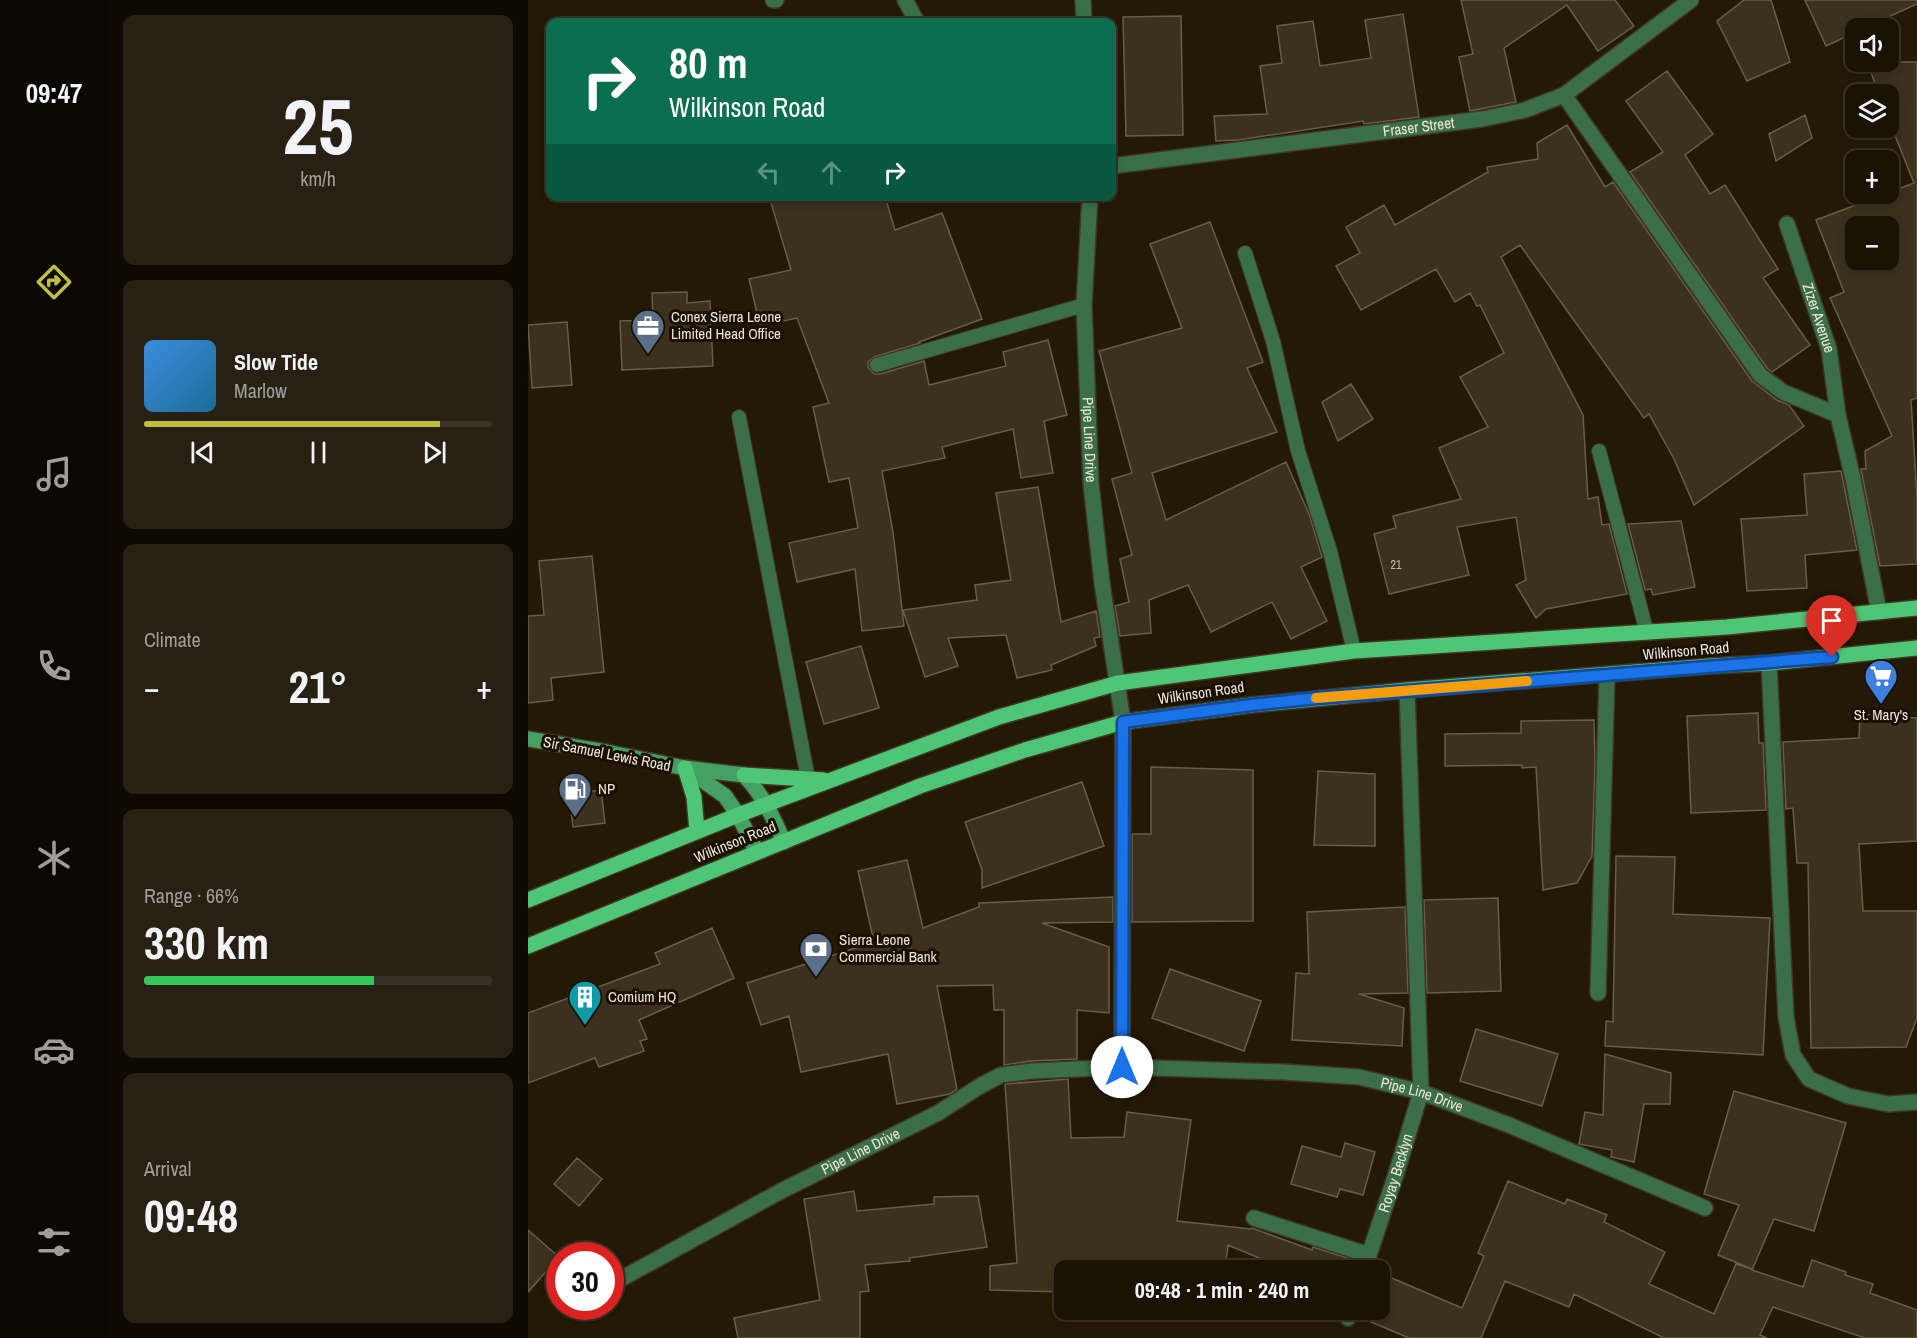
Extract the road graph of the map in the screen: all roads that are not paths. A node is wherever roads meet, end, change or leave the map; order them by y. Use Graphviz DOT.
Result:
graph roads {
  1 [pos="905,0"];
  2 [pos="1083,0"];
  3 [pos="1691,0"];
  4 [pos="915,18"];
  5 [pos="1084,18"];
  6 [pos="1564,95"];
  7 [pos="1116,165"];
  8 [pos="1090,201"];
  9 [pos="1787,224"];
  10 [pos="1245,253"];
  11 [pos="1084,305"];
  12 [pos="877,365"];
  13 [pos="1838,415"];
  14 [pos="739,417"];
  15 [pos="1599,451"];
  16 [pos="1917,608"];
  17 [pos="1879,612"];
  18 [pos="1647,633"];
  19 [pos="1917,648"];
  20 [pos="1354,651"];
  21 [pos="1769,663"];
  22 [pos="1607,675"];
  23 [pos="1118,683"];
  24 [pos="1407,690"];
  25 [pos="1123,722"];
  26 [pos="528,739"];
  27 [pos="685,768"];
  28 [pos="744,775"];
  29 [pos="808,779"];
  30 [pos="830,780"];
  31 [pos="767,804"];
  32 [pos="738,815"];
  33 [pos="697,831"];
  34 [pos="784,842"];
  35 [pos="757,852"];
  36 [pos="528,900"];
  37 [pos="528,946"];
  38 [pos="1598,993"];
  39 [pos="1122,1067"];
  40 [pos="1421,1092"];
  41 [pos="1917,1102"];
  42 [pos="1705,1208"];
  43 [pos="1254,1218"];
  44 [pos="1370,1255"];
  45 [pos="1368,1260"];
  46 [pos="624,1277"];
  1 -- 4 [label="street"];
  2 -- 5 [label="street"];
  3 -- 6 [label="street, Fraser Street"];
  6 -- 7 [label="street, Fraser Street"];
  6 -- 13 [label="street"];
  8 -- 11 [label="street, Pipe Line Drive"];
  9 -- 13 [label="street, Zizer Avenue"];
  10 -- 20 [label="lane"];
  11 -- 12 [label="lane"];
  11 -- 23 [label="street, Pipe Line Drive"];
  13 -- 17 [label="street, Zizer Avenue"];
  14 -- 29 [label="lane"];
  15 -- 18 [label="lane"];
  16 -- 17 [label="main road, Wilkinson Road"];
  17 -- 18 [label="main road, Wilkinson Road"];
  18 -- 20 [label="main road, Wilkinson Road"];
  19 -- 21 [label="main road, Wilkinson Road"];
  20 -- 23 [label="main road, Wilkinson Road"];
  21 -- 22 [label="main road, Wilkinson Road"];
  21 -- 41 [label="street"];
  22 -- 24 [label="main road, Wilkinson Road"];
  22 -- 38 [label="street"];
  23 -- 25 [label="street, Pipe Line Drive"];
  23 -- 30 [label="main road, Wilkinson Road"];
  24 -- 25 [label="main road, Wilkinson Road"];
  24 -- 40 [label="street, Royay Becklyn"];
  25 -- 34 [label="main road, Wilkinson Road"];
  25 -- 39 [label="street"];
  26 -- 27 [label="main road, Sir Samuel Lewis Road"];
  27 -- 28 [label="main road, Sir Samuel Lewis Road"];
  27 -- 32 [label="main road, Sir Samuel Lewis Road"];
  27 -- 33 [label="main road"];
  28 -- 29 [label="main road"];
  28 -- 31 [label="main road"];
  29 -- 30 [label="main road"];
  30 -- 31 [label="main road, Wilkinson Road"];
  31 -- 32 [label="main road, Wilkinson Road"];
  31 -- 34 [label="main road"];
  32 -- 33 [label="main road, Wilkinson Road"];
  32 -- 35 [label="main road, Sir Samuel Lewis Road"];
  33 -- 36 [label="main road, Wilkinson Road"];
  34 -- 35 [label="main road, Wilkinson Road"];
  35 -- 37 [label="main road, Wilkinson Road"];
  39 -- 40 [label="street, Pipe Line Drive"];
  39 -- 46 [label="street, Pipe Line Drive"];
  40 -- 42 [label="street, Pipe Line Drive"];
  40 -- 44 [label="street, Royay Becklyn"];
  43 -- 44 [label="street"];
  44 -- 45 [label="street, Royay Becklyn"];
}
